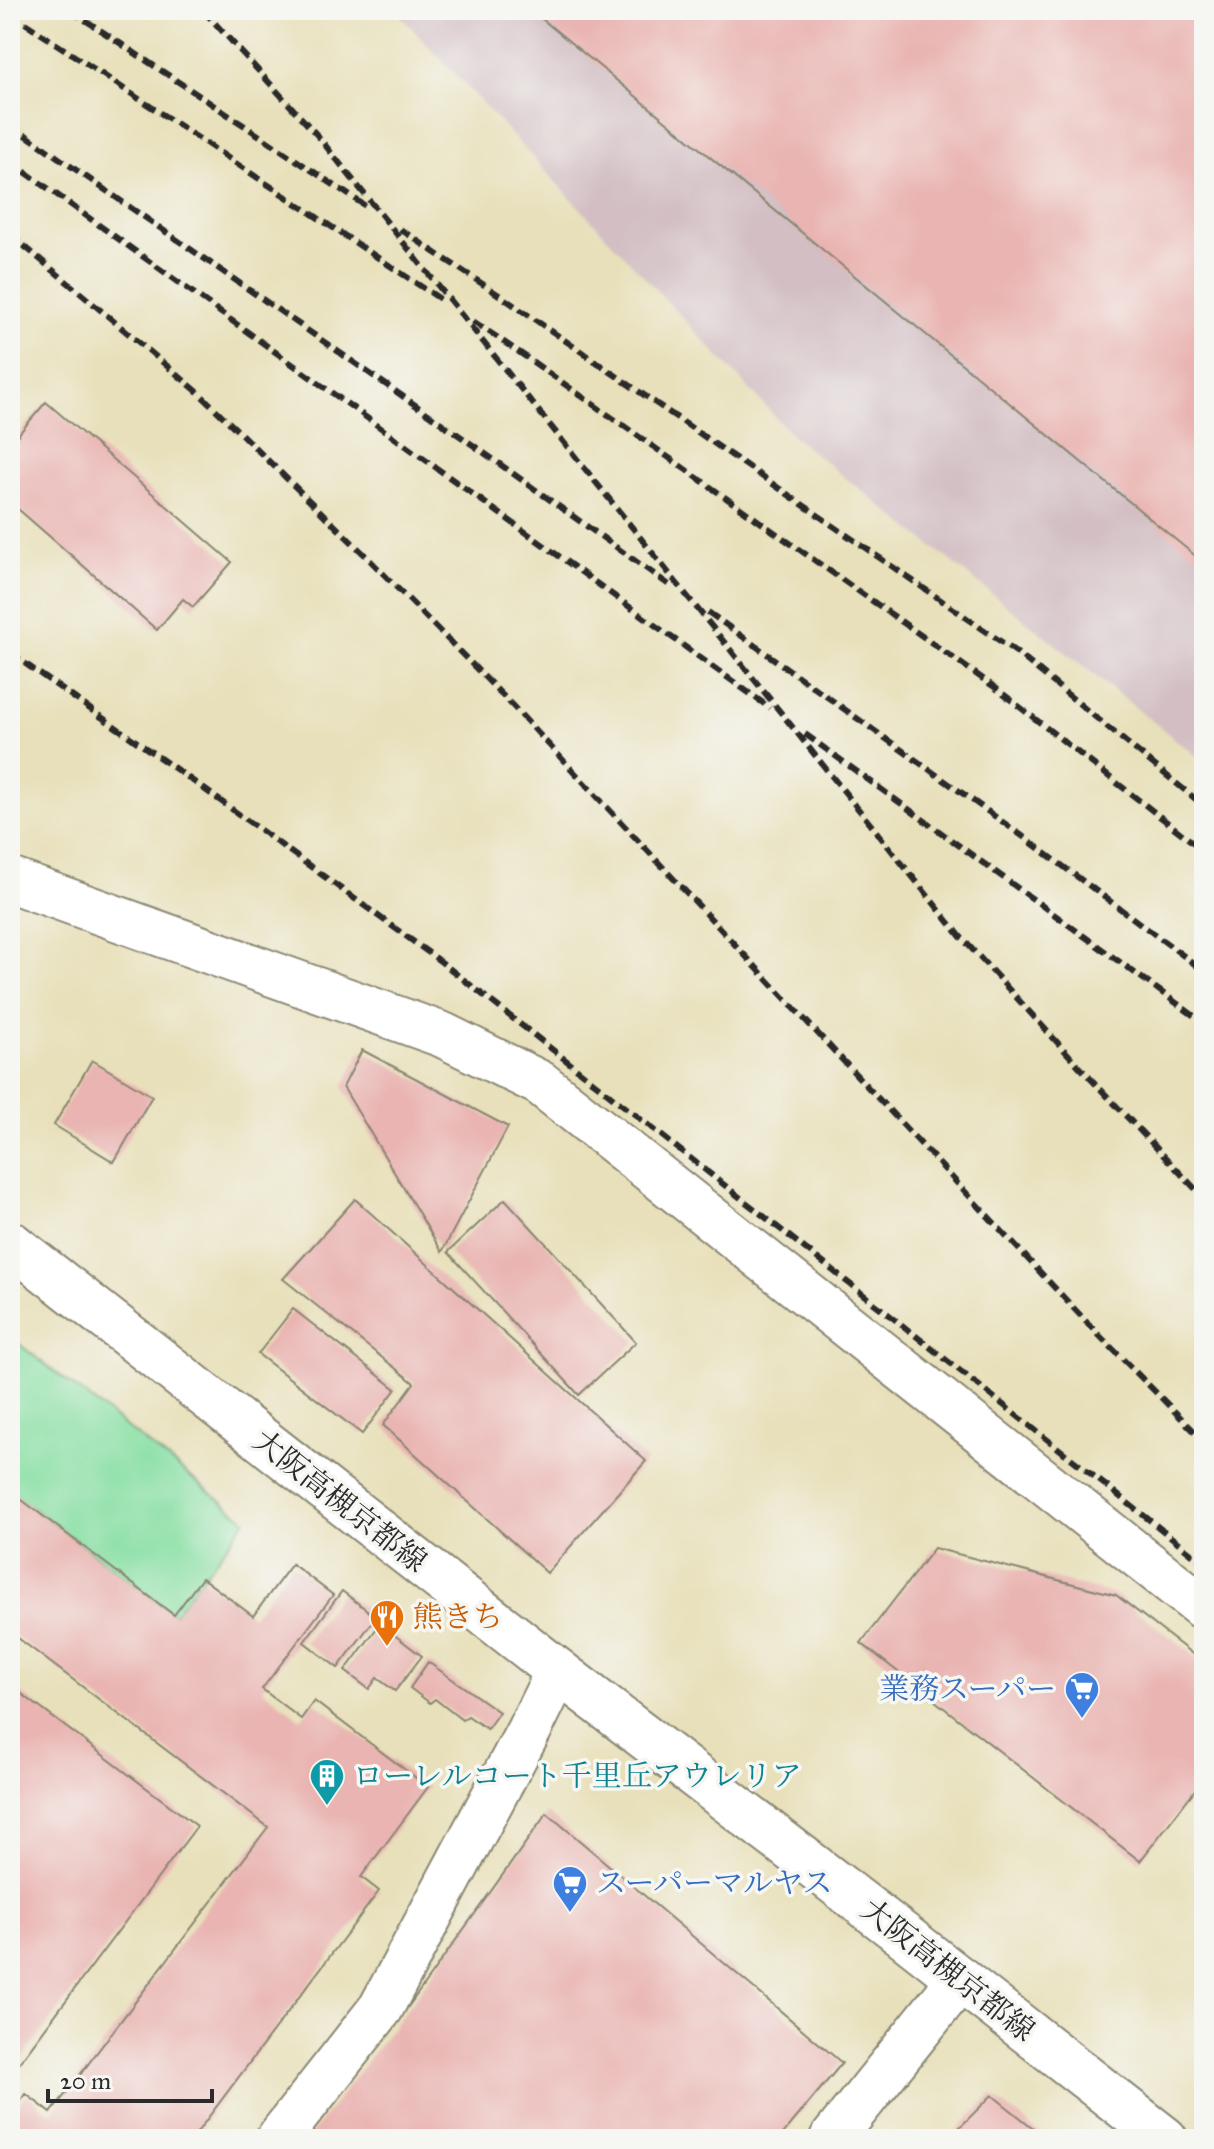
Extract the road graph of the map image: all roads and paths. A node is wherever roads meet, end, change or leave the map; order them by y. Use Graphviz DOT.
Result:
graph roads {
  1 [pos="10,880"];
  2 [pos="10,1243"];
  3 [pos="1204,1608"];
  4 [pos="558,1671"];
  5 [pos="960,1979"];
  6 [pos="278,2139"];
  7 [pos="832,2139"];
  8 [pos="1165,2139"];
  1 -- 3 [label="street"];
  2 -- 4 [label="street, 大阪高槻京都線"];
  4 -- 5 [label="street, 大阪高槻京都線"];
  4 -- 6 [label="street"];
  5 -- 7 [label="street"];
  5 -- 8 [label="street, 大阪高槻京都線"];
}
